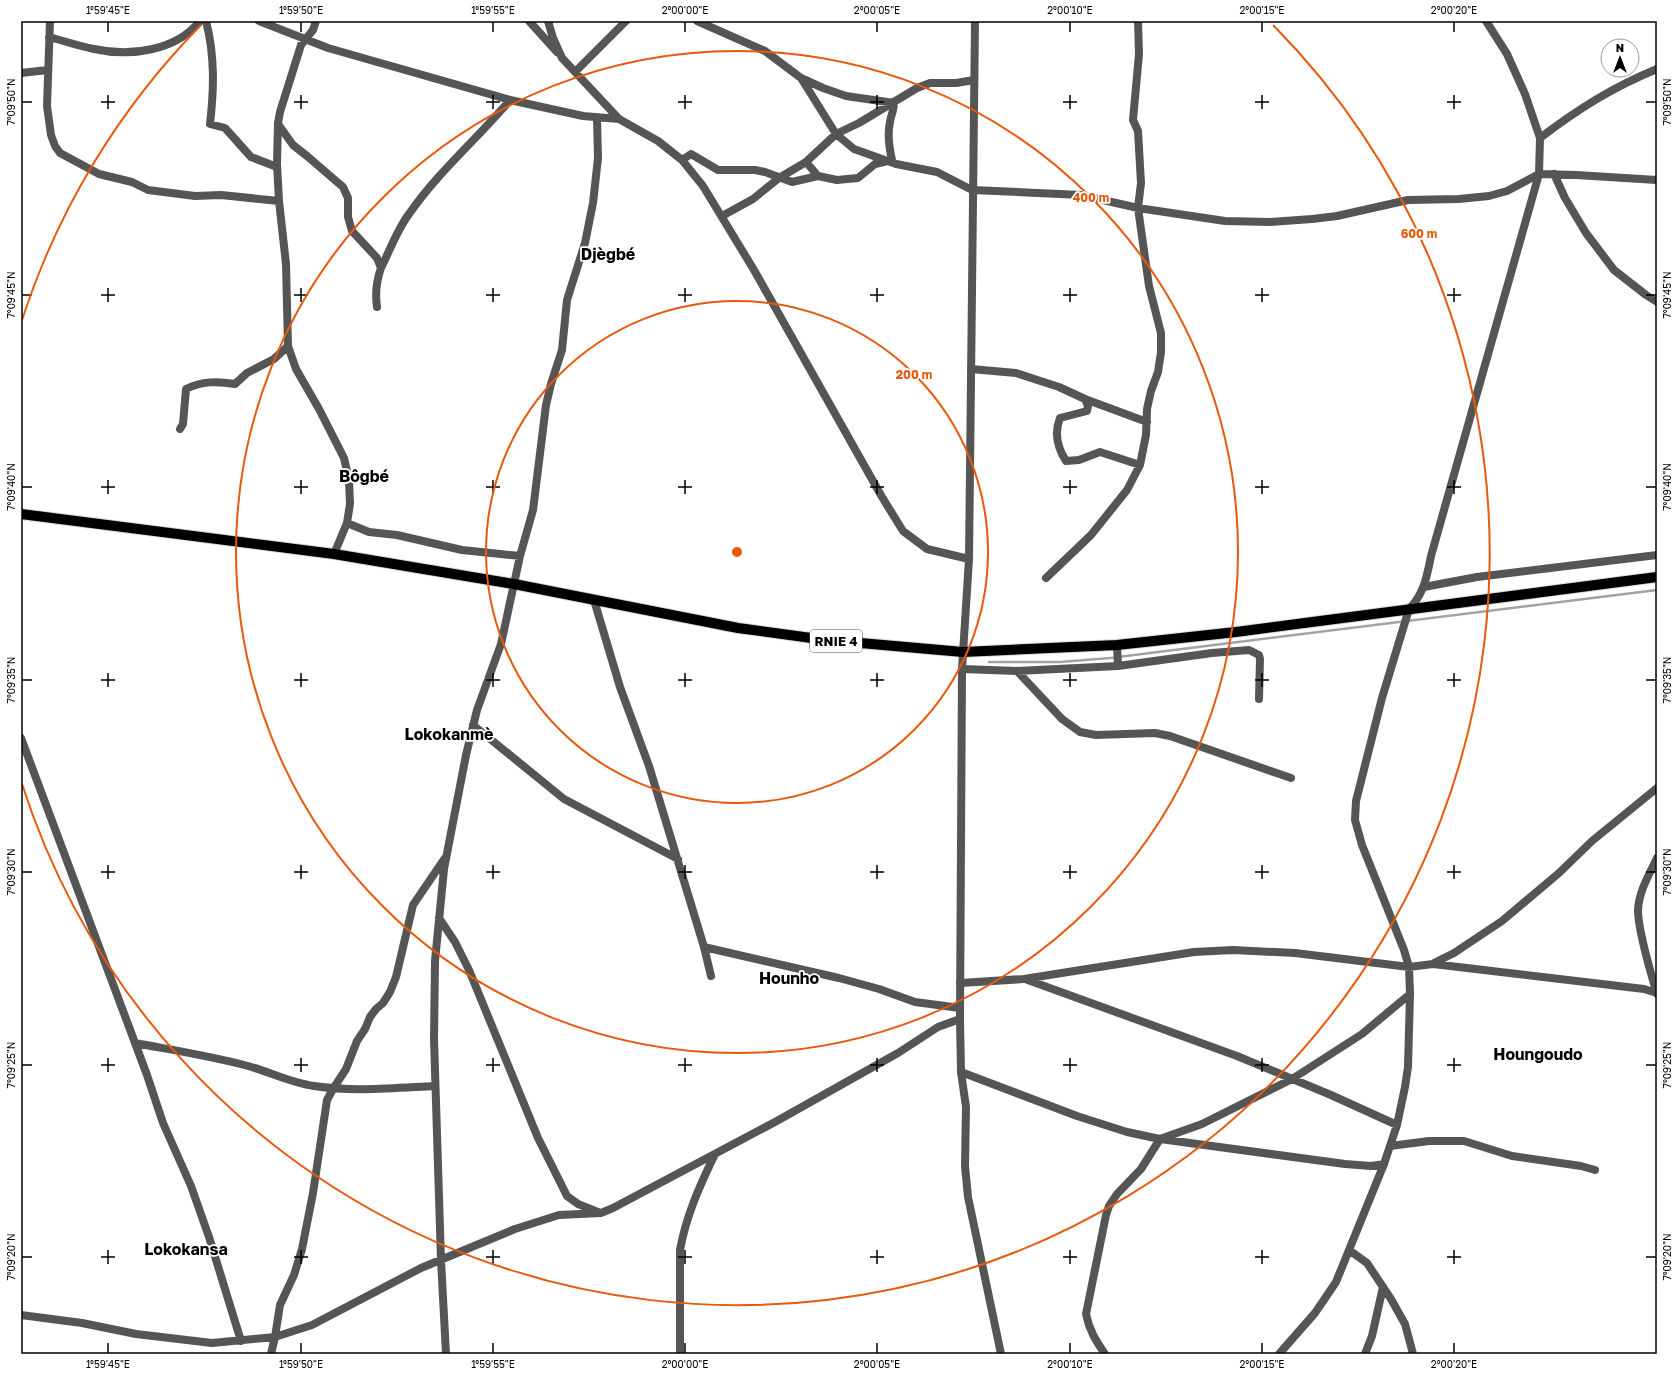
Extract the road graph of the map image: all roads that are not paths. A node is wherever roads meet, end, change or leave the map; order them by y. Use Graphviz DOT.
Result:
graph roads {
  1 [pos="50,21"];
  2 [pos="200,21"];
  3 [pos="206,21"];
  4 [pos="259,21"];
  5 [pos="316,21"];
  6 [pos="529,21"];
  7 [pos="548,21"];
  8 [pos="626,21"];
  9 [pos="696,21"];
  10 [pos="975,21"];
  11 [pos="1138,21"];
  12 [pos="1486,21"];
  13 [pos="49,37"];
  14 [pos="305,38"];
  15 [pos="562,58"];
  16 [pos="1657,69"];
  17 [pos="48,70"];
  18 [pos="575,72"];
  19 [pos="21,73"];
  20 [pos="801,78"];
  21 [pos="974,80"];
  22 [pos="510,100"];
  23 [pos="894,103"];
  24 [pos="596,118"];
  25 [pos="619,119"];
  26 [pos="278,123"];
  27 [pos="836,134"];
  28 [pos="1540,138"];
  29 [pos="682,160"];
  30 [pos="887,160"];
  31 [pos="806,162"];
  32 [pos="278,168"];
  33 [pos="1539,174"];
  34 [pos="1554,174"];
  35 [pos="818,176"];
  36 [pos="779,178"];
  37 [pos="1657,180"];
  38 [pos="972,190"];
  39 [pos="279,201"];
  40 [pos="1138,208"];
  41 [pos="722,216"];
  42 [pos="381,268"];
  43 [pos="1657,302"];
  44 [pos="377,307"];
  45 [pos="288,346"];
  46 [pos="970,369"];
  47 [pos="1085,399"];
  48 [pos="1147,422"];
  49 [pos="180,428"];
  50 [pos="1140,465"];
  51 [pos="21,514"];
  52 [pos="347,523"];
  53 [pos="334,554"];
  54 [pos="1657,555"];
  55 [pos="520,556"];
  56 [pos="969,559"];
  57 [pos="1657,577"];
  58 [pos="1046,578"];
  59 [pos="514,584"];
  60 [pos="1424,587"];
  61 [pos="594,600"];
  62 [pos="1409,609"];
  63 [pos="963,652"];
  64 [pos="1117,656"];
  65 [pos="962,669"];
  66 [pos="1017,671"];
  67 [pos="1259,699"];
  68 [pos="473,725"];
  69 [pos="21,738"];
  70 [pos="1291,778"];
  71 [pos="1657,788"];
  72 [pos="446,856"];
  73 [pos="1657,858"];
  74 [pos="678,859"];
  75 [pos="440,918"];
  76 [pos="704,947"];
  77 [pos="1433,964"];
  78 [pos="1409,967"];
  79 [pos="711,976"];
  80 [pos="1024,979"];
  81 [pos="960,983"];
  82 [pos="1657,993"];
  83 [pos="1410,994"];
  84 [pos="960,1008"];
  85 [pos="960,1019"];
  86 [pos="135,1042"];
  87 [pos="961,1072"];
  88 [pos="1292,1079"];
  89 [pos="436,1086"];
  90 [pos="333,1089"];
  91 [pos="1397,1125"];
  92 [pos="1160,1139"];
  93 [pos="1390,1146"];
  94 [pos="715,1154"];
  95 [pos="1384,1164"];
  96 [pos="1595,1170"];
  97 [pos="601,1213"];
  98 [pos="1349,1250"];
  99 [pos="441,1260"];
  100 [pos="1383,1287"];
  101 [pos="21,1314"];
  102 [pos="275,1337"];
  103 [pos="240,1341"];
  104 [pos="271,1354"];
  105 [pos="446,1354"];
  106 [pos="680,1354"];
  107 [pos="1001,1354"];
  108 [pos="1105,1354"];
  109 [pos="1279,1354"];
  110 [pos="1365,1354"];
  111 [pos="1413,1354"];
  1 -- 13 [label="street"];
  2 -- 13 [label="street"];
  3 -- 32 [label="street"];
  4 -- 14 [label="street"];
  5 -- 14 [label="street"];
  6 -- 15 [label="street"];
  7 -- 15 [label="street"];
  8 -- 18 [label="street"];
  9 -- 20 [label="street"];
  10 -- 21 [label="street"];
  11 -- 40 [label="street"];
  12 -- 28 [label="street"];
  13 -- 17 [label="street"];
  14 -- 22 [label="street"];
  14 -- 26 [label="street"];
  15 -- 18 [label="street"];
  16 -- 28 [label="street"];
  17 -- 19 [label="street"];
  17 -- 39 [label="street"];
  18 -- 25 [label="street"];
  20 -- 23 [label="street"];
  20 -- 27 [label="street"];
  21 -- 23 [label="street"];
  21 -- 38 [label="street"];
  22 -- 24 [label="street"];
  22 -- 42 [label="street"];
  23 -- 27 [label="street"];
  23 -- 30 [label="street"];
  24 -- 25 [label="street"];
  24 -- 55 [label="street"];
  25 -- 29 [label="street"];
  26 -- 32 [label="street"];
  26 -- 42 [label="street"];
  27 -- 30 [label="street"];
  27 -- 31 [label="street"];
  28 -- 33 [label="street"];
  29 -- 36 [label="street"];
  29 -- 41 [label="street"];
  30 -- 35 [label="street"];
  30 -- 38 [label="street"];
  31 -- 35 [label="street"];
  31 -- 36 [label="street"];
  32 -- 39 [label="street"];
  33 -- 34 [label="street"];
  33 -- 40 [label="street"];
  33 -- 60 [label="street"];
  34 -- 37 [label="street"];
  34 -- 43 [label="street"];
  35 -- 36 [label="street"];
  36 -- 41 [label="street"];
  38 -- 40 [label="street"];
  38 -- 46 [label="street"];
  39 -- 45 [label="street"];
  40 -- 48 [label="street"];
  41 -- 56 [label="street"];
  42 -- 44 [label="street"];
  45 -- 49 [label="street"];
  45 -- 52 [label="street"];
  46 -- 47 [label="street"];
  46 -- 56 [label="street"];
  47 -- 48 [label="street"];
  47 -- 50 [label="street"];
  48 -- 50 [label="street"];
  50 -- 58 [label="street"];
  51 -- 53 [label="main road, RNIE 4"];
  52 -- 53 [label="street"];
  52 -- 55 [label="street"];
  53 -- 59 [label="main road, RNIE 4"];
  54 -- 60 [label="street"];
  55 -- 59 [label="street"];
  56 -- 63 [label="street"];
  57 -- 62 [label="main road, RNIE 4"];
  59 -- 61 [label="main road, RNIE 4"];
  59 -- 68 [label="street"];
  60 -- 62 [label="street"];
  61 -- 63 [label="main road, RNIE 4"];
  61 -- 74 [label="street"];
  62 -- 64 [label="main road, RNIE 4"];
  62 -- 78 [label="street"];
  63 -- 64 [label="main road, RNIE 4"];
  63 -- 65 [label="street"];
  64 -- 66 [label="street"];
  64 -- 67 [label="street"];
  65 -- 66 [label="street"];
  65 -- 81 [label="street"];
  66 -- 70 [label="street"];
  68 -- 72 [label="street"];
  68 -- 74 [label="street"];
  69 -- 86 [label="street"];
  71 -- 77 [label="street"];
  72 -- 75 [label="street"];
  72 -- 90 [label="street"];
  73 -- 82 [label="street"];
  74 -- 76 [label="street"];
  75 -- 89 [label="street"];
  75 -- 97 [label="street"];
  76 -- 79 [label="street"];
  76 -- 84 [label="street"];
  77 -- 78 [label="street"];
  77 -- 82 [label="street"];
  78 -- 80 [label="street"];
  78 -- 83 [label="street"];
  80 -- 81 [label="street"];
  80 -- 88 [label="street"];
  81 -- 84 [label="street"];
  83 -- 88 [label="street"];
  83 -- 91 [label="street"];
  84 -- 85 [label="street"];
  85 -- 87 [label="street"];
  85 -- 94 [label="street"];
  86 -- 90 [label="street"];
  86 -- 103 [label="street"];
  87 -- 92 [label="street"];
  87 -- 107 [label="street"];
  88 -- 91 [label="street"];
  88 -- 92 [label="street"];
  89 -- 90 [label="street"];
  89 -- 99 [label="street"];
  90 -- 102 [label="street"];
  91 -- 93 [label="street"];
  92 -- 95 [label="street"];
  92 -- 108 [label="street"];
  93 -- 95 [label="street"];
  93 -- 96 [label="street"];
  94 -- 97 [label="street"];
  94 -- 106 [label="street"];
  95 -- 98 [label="street"];
  97 -- 99 [label="street"];
  98 -- 100 [label="street"];
  98 -- 109 [label="street"];
  99 -- 102 [label="street"];
  99 -- 105 [label="street"];
  100 -- 110 [label="street"];
  100 -- 111 [label="street"];
  101 -- 103 [label="street"];
  102 -- 103 [label="street"];
  102 -- 104 [label="street"];
}
